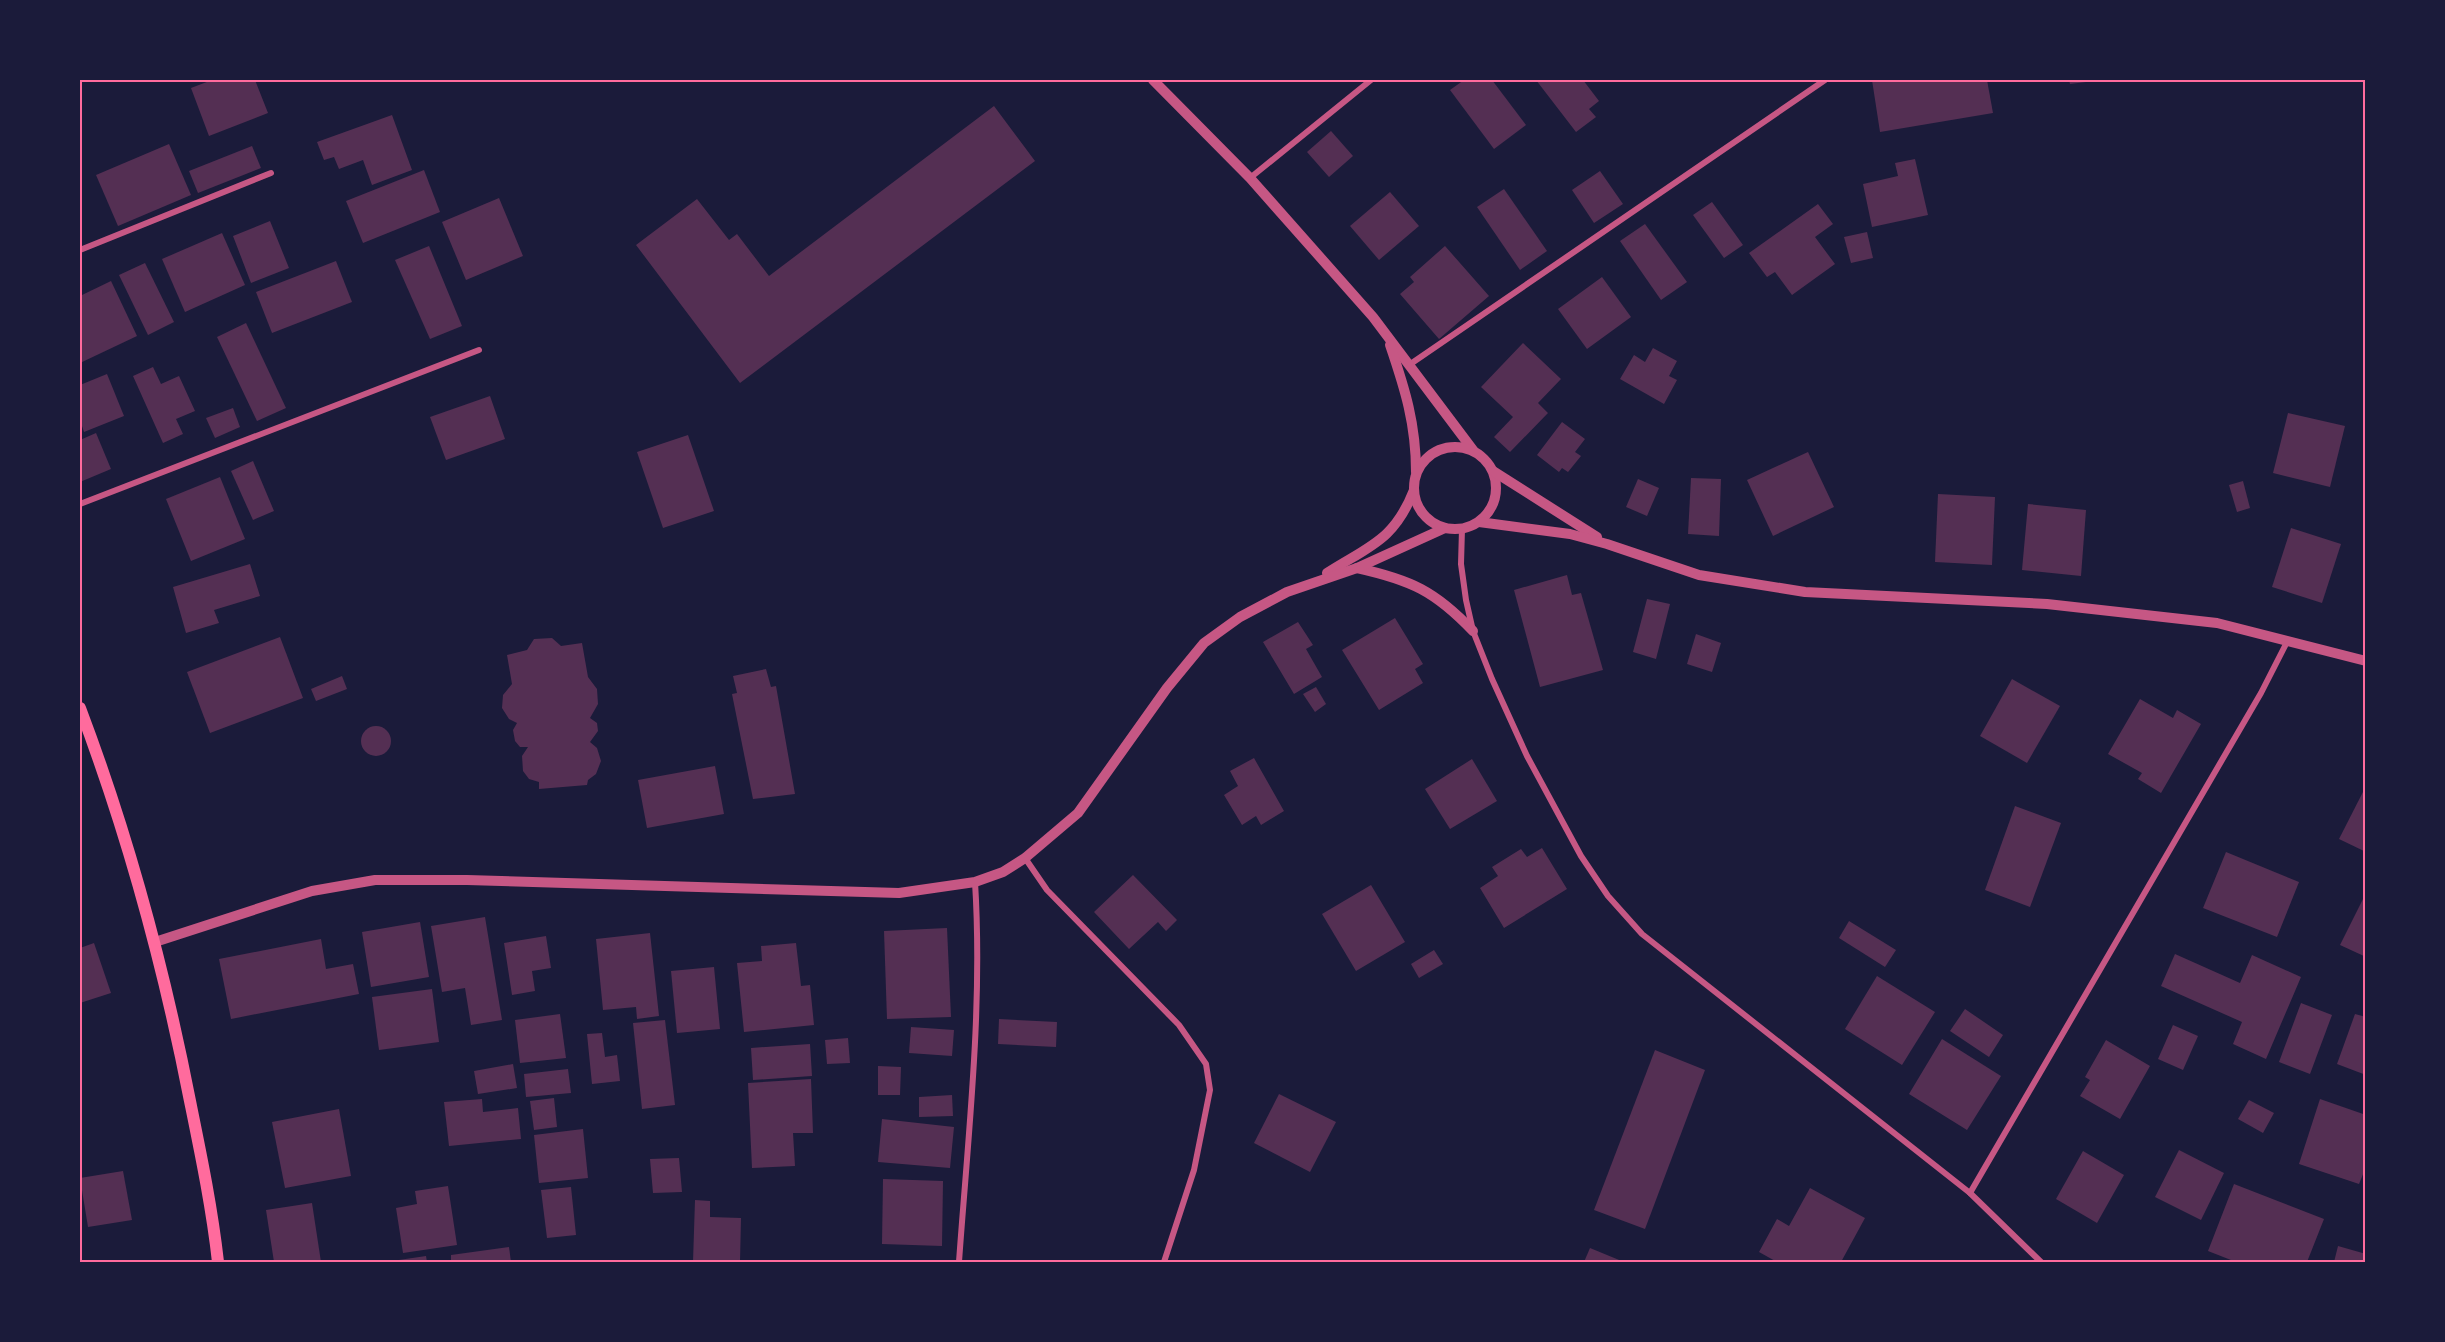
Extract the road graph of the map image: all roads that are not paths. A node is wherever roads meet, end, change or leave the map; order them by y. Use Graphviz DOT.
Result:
graph roads {
  1 [pos="1153,80"];
  2 [pos="1371,80"];
  3 [pos="1825,80"];
  4 [pos="271,173"];
  5 [pos="1250,178"];
  6 [pos="80,250"];
  7 [pos="1386,333"];
  8 [pos="479,350"];
  9 [pos="1409,365"];
  10 [pos="1473,450"];
  11 [pos="1493,471"];
  12 [pos="1416,473"];
  13 [pos="1414,490"];
  14 [pos="80,504"];
  15 [pos="1479,522"];
  16 [pos="1445,528"];
  17 [pos="1462,529"];
  18 [pos="1607,544"];
  19 [pos="1357,568"];
  20 [pos="1317,580"];
  21 [pos="1473,631"];
  22 [pos="2288,640"];
  23 [pos="2366,661"];
  24 [pos="80,708"];
  25 [pos="1025,858"];
  26 [pos="975,882"];
  27 [pos="155,942"];
  28 [pos="1970,1193"];
  29 [pos="218,1263"];
  30 [pos="959,1263"];
  31 [pos="1164,1263"];
  32 [pos="2041,1263"];
  1 -- 5 [label="street"];
  2 -- 5 [label="street"];
  3 -- 9 [label="street"];
  4 -- 6 [label="street"];
  5 -- 7 [label="street"];
  7 -- 9 [label="street"];
  7 -- 12 [label="street"];
  8 -- 14 [label="street"];
  9 -- 10 [label="street"];
  10 -- 11 [label="street"];
  10 -- 12 [label="street"];
  11 -- 15 [label="street"];
  11 -- 18 [label="street"];
  12 -- 13 [label="street"];
  13 -- 16 [label="street"];
  13 -- 20 [label="street"];
  15 -- 17 [label="street"];
  15 -- 18 [label="street"];
  16 -- 17 [label="street"];
  16 -- 19 [label="street"];
  17 -- 21 [label="street"];
  18 -- 22 [label="street"];
  19 -- 20 [label="street"];
  19 -- 21 [label="street"];
  20 -- 25 [label="street"];
  21 -- 28 [label="street"];
  22 -- 23 [label="street"];
  22 -- 28 [label="street"];
  24 -- 27 [label="main road"];
  25 -- 26 [label="street"];
  25 -- 31 [label="street"];
  26 -- 27 [label="street"];
  26 -- 30 [label="street"];
  27 -- 29 [label="main road"];
  28 -- 32 [label="street"];
}
